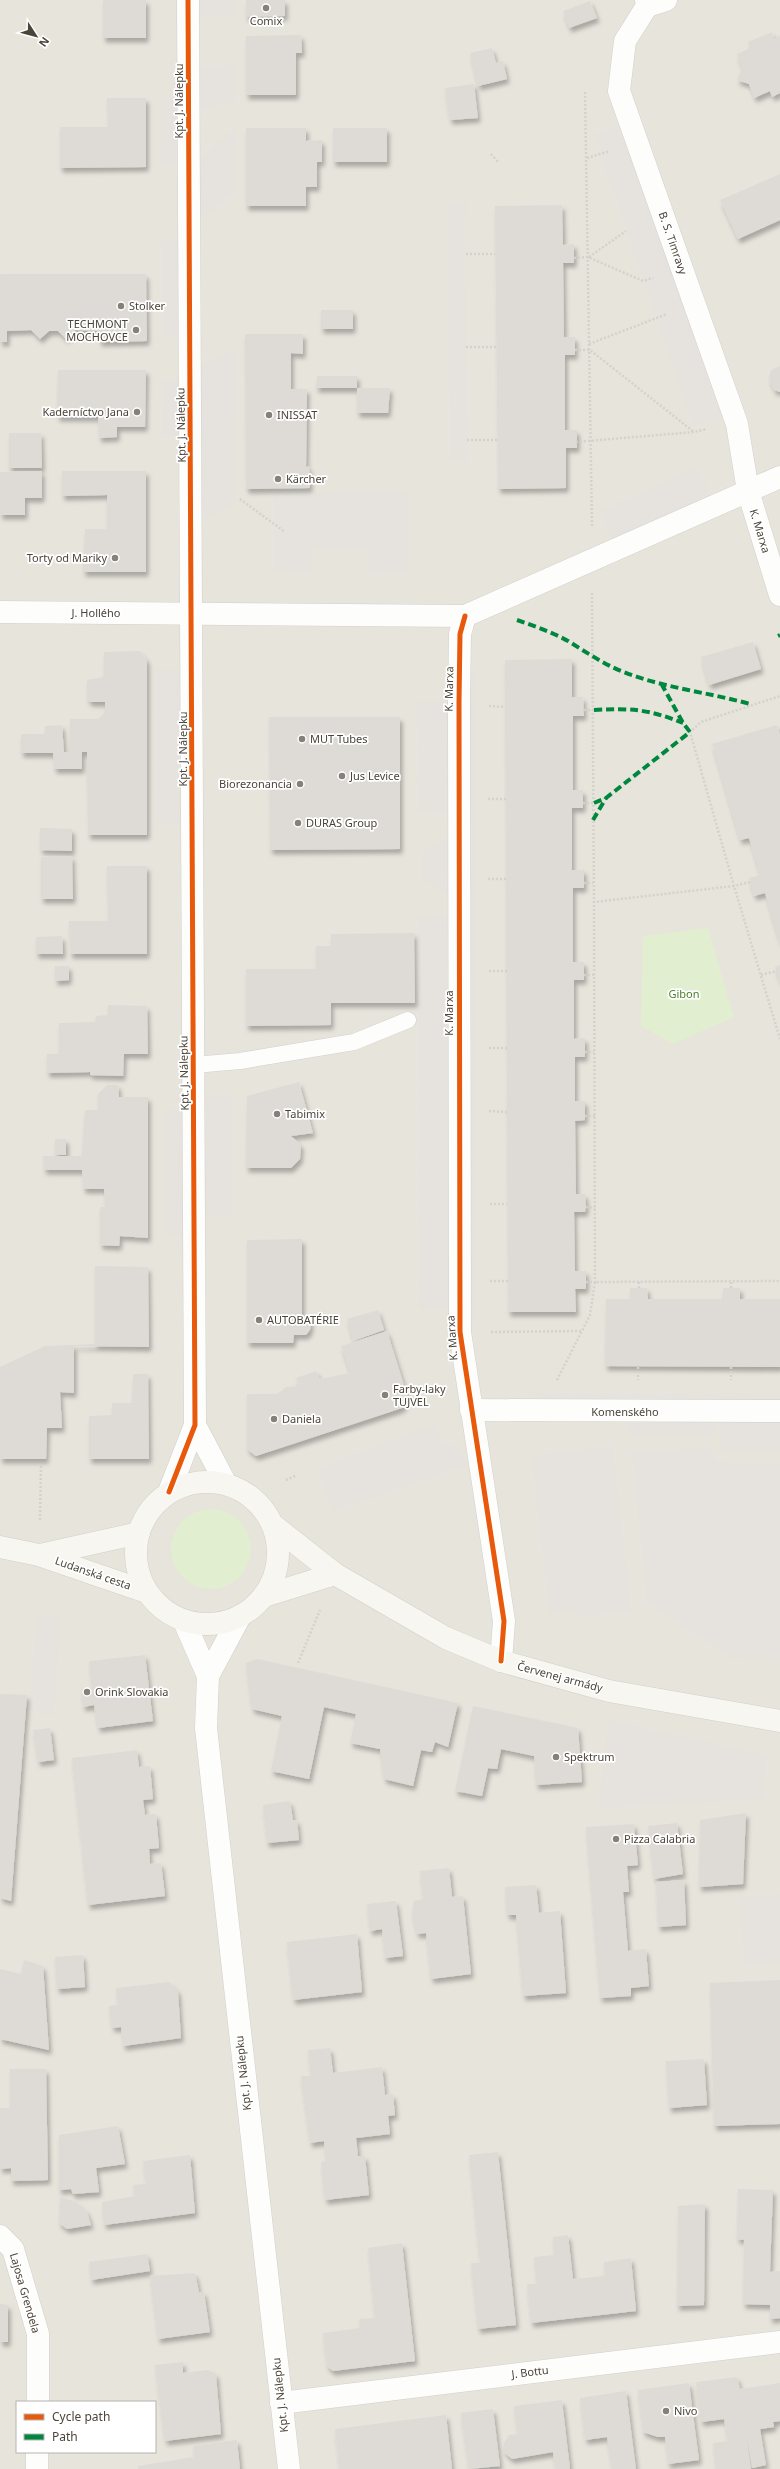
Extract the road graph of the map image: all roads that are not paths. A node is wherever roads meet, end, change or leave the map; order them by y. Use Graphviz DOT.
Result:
graph roads {
  1 [pos="188,0"];
  2 [pos="653,2"];
  3 [pos="780,477"];
  4 [pos="748,491"];
  5 [pos="780,595"];
  6 [pos="0,612"];
  7 [pos="192,613"];
  8 [pos="465,616"];
  9 [pos="408,1020"];
  10 [pos="194,1065"];
  11 [pos="471,1410"];
  12 [pos="780,1411"];
  13 [pos="195,1425"];
  14 [pos="226,1484"];
  15 [pos="169,1492"];
  16 [pos="273,1525"];
  17 [pos="139,1533"];
  18 [pos="0,1547"];
  19 [pos="39,1555"];
  20 [pos="335,1574"];
  21 [pos="146,1592"];
  22 [pos="264,1596"];
  23 [pos="240,1616"];
  24 [pos="184,1621"];
  25 [pos="501,1662"];
  26 [pos="208,1676"];
  27 [pos="780,1722"];
  28 [pos="0,2236"];
  29 [pos="780,2342"];
  30 [pos="38,2401"];
  31 [pos="281,2403"];
  32 [pos="37,2453"];
  33 [pos="37,2469"];
  34 [pos="288,2469"];
  1 -- 7 [label="street, Kpt. J. Nálepku"];
  2 -- 4 [label="street, B. S. Timravy"];
  3 -- 4 [label="street"];
  4 -- 5 [label="street, K. Marxa"];
  4 -- 8 [label="street"];
  6 -- 7 [label="street, J. Hollého"];
  7 -- 8 [label="street"];
  7 -- 10 [label="street, Kpt. J. Nálepku"];
  8 -- 11 [label="street, K. Marxa"];
  9 -- 10 [label="lane"];
  10 -- 13 [label="street, Kpt. J. Nálepku"];
  11 -- 12 [label="street, Komenského"];
  11 -- 25 [label="street, K. Marxa"];
  13 -- 14 [label="street, Kpt. J. Nálepku"];
  13 -- 15 [label="street, Kpt. J. Nálepku"];
  14 -- 15 [label="street"];
  14 -- 16 [label="street"];
  15 -- 17 [label="street"];
  16 -- 20 [label="street, Červenej armády"];
  16 -- 22 [label="street"];
  17 -- 19 [label="street, Ludanská cesta"];
  17 -- 21 [label="street"];
  18 -- 19 [label="street, Ludanská cesta"];
  19 -- 21 [label="street, Ludanská cesta"];
  20 -- 22 [label="street"];
  20 -- 25 [label="street, Červenej armády"];
  21 -- 24 [label="street"];
  22 -- 23 [label="street"];
  23 -- 24 [label="street"];
  23 -- 26 [label="street, Kpt. J. Nálepku"];
  24 -- 26 [label="street, Kpt. J. Nálepku"];
  25 -- 27 [label="street, Červenej armády"];
  26 -- 31 [label="street, Kpt. J. Nálepku"];
  28 -- 30 [label="street, Lajosa Grendela"];
  29 -- 31 [label="street, J. Bottu"];
  31 -- 34 [label="street, Kpt. J. Nálepku"];
  32 -- 33 [label="street"];
}
